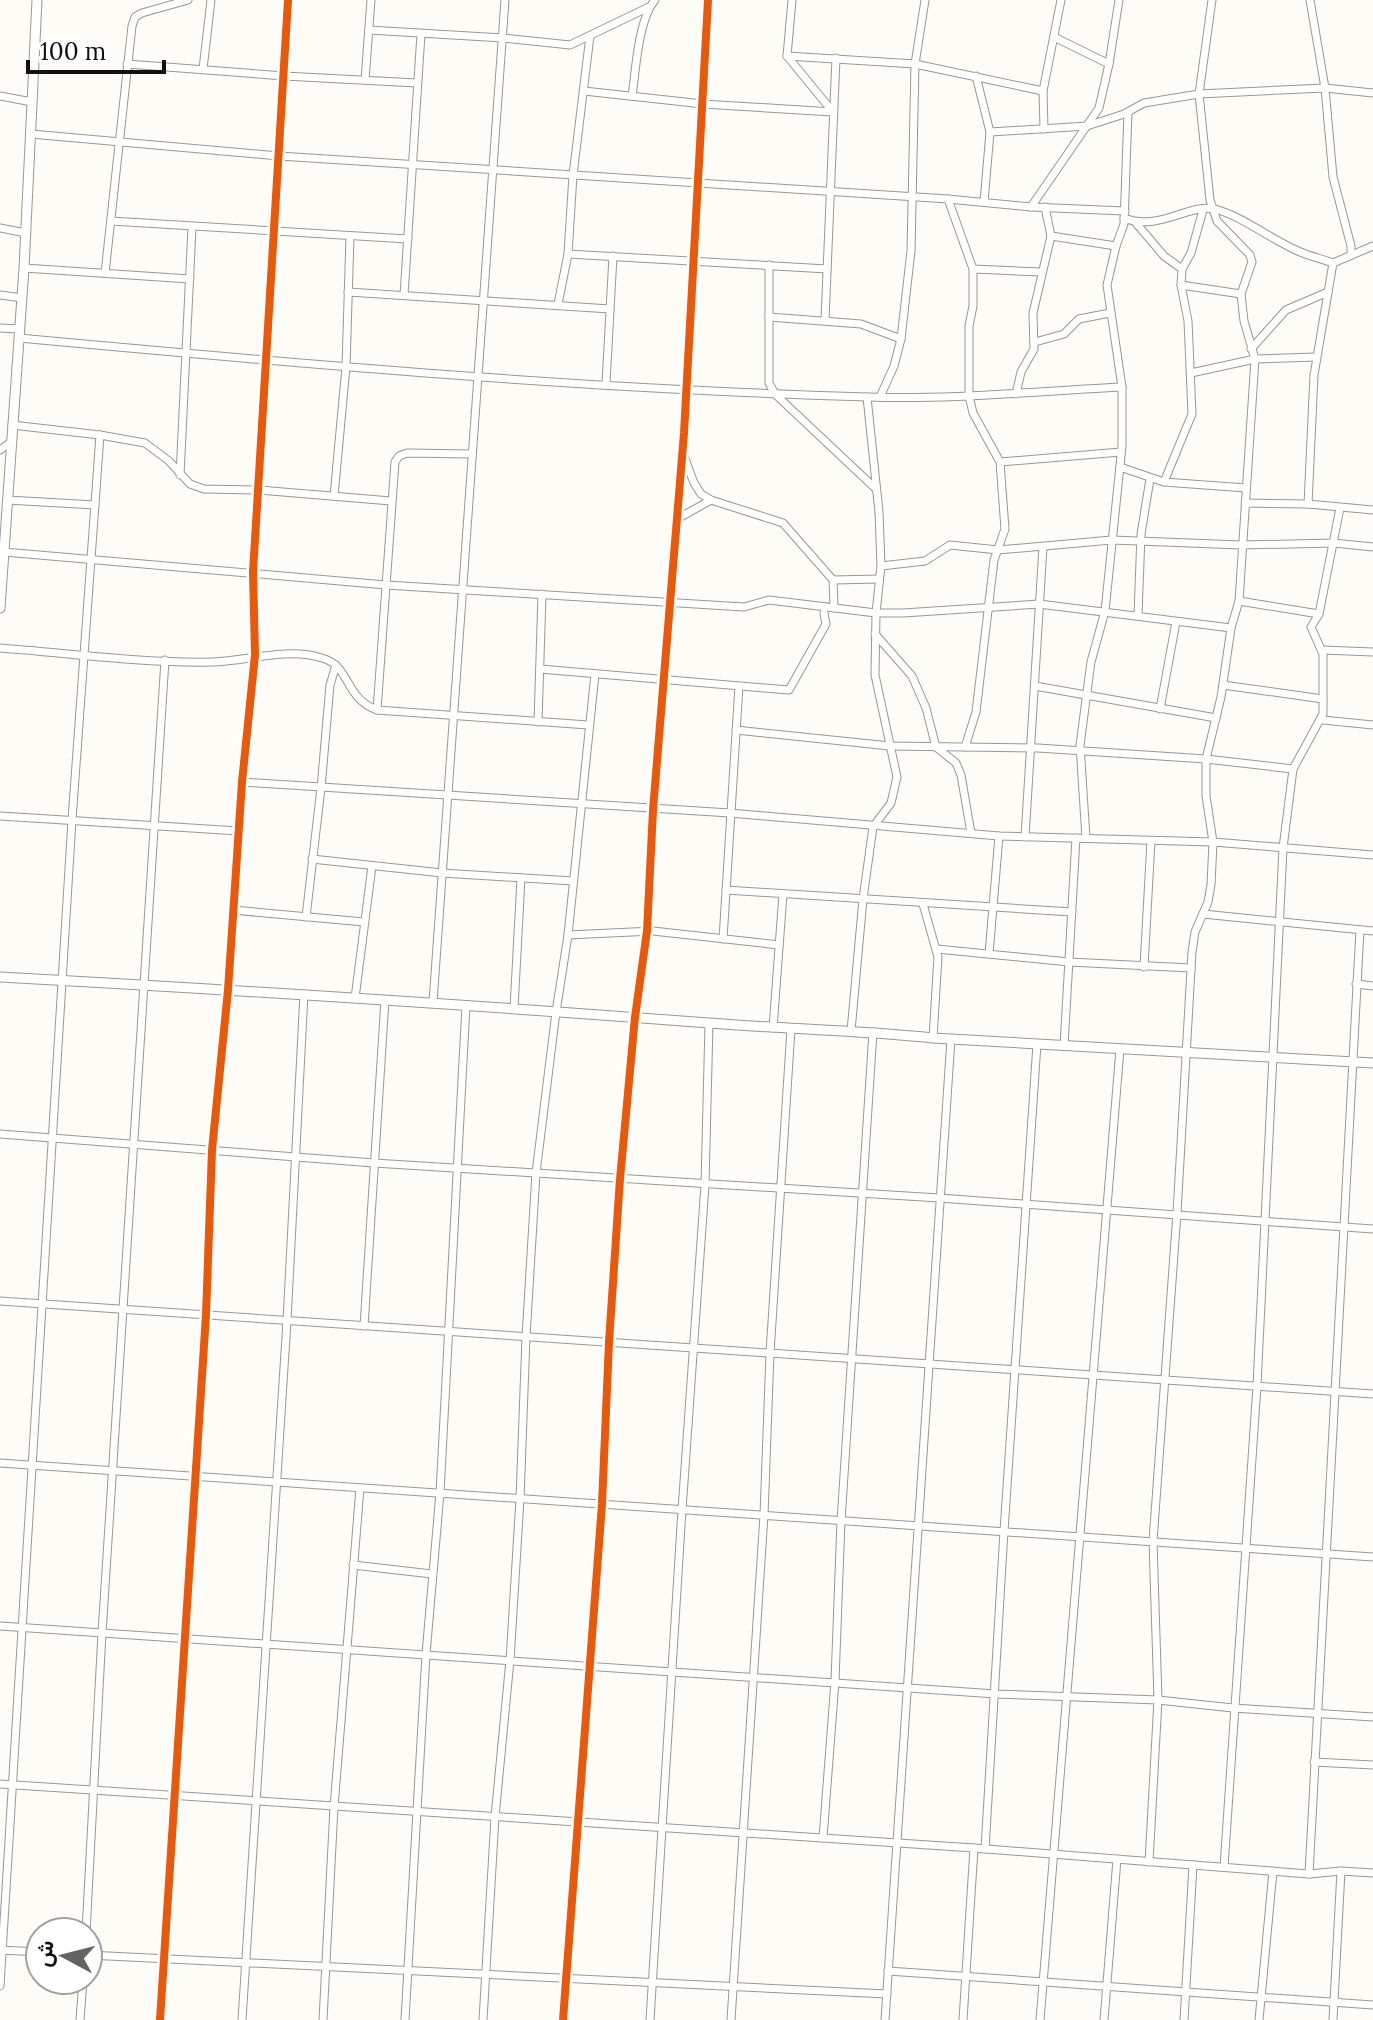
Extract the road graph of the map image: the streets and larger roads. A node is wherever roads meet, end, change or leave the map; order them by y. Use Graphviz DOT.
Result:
graph roads {
  1 [pos="37,0"];
  2 [pos="188,0"];
  3 [pos="211,0"];
  4 [pos="288,0"];
  5 [pos="371,0"];
  6 [pos="505,0"];
  7 [pos="655,0"];
  8 [pos="708,0"];
  9 [pos="792,0"];
  10 [pos="925,0"];
  11 [pos="1061,0"];
  12 [pos="1119,0"];
  13 [pos="1212,0"];
  14 [pos="1310,0"];
  15 [pos="649,7"];
  16 [pos="369,30"];
  17 [pos="421,34"];
  18 [pos="590,36"];
  19 [pos="1054,37"];
  20 [pos="503,38"];
  21 [pos="787,56"];
  22 [pos="836,58"];
  23 [pos="127,64"];
  24 [pos="915,64"];
  25 [pos="1109,64"];
  26 [pos="203,69"];
  27 [pos="284,76"];
  28 [pos="976,76"];
  29 [pos="365,80"];
  30 [pos="417,83"];
  31 [pos="1325,88"];
  32 [pos="584,91"];
  33 [pos="1043,91"];
  34 [pos="1373,93"];
  35 [pos="1199,94"];
  36 [pos="0,96"];
  37 [pos="632,96"];
  38 [pos="32,102"];
  39 [pos="703,104"];
  40 [pos="833,112"];
  41 [pos="1128,112"];
  42 [pos="1087,126"];
  43 [pos="1044,129"];
  44 [pos="990,132"];
  45 [pos="31,134"];
  46 [pos="120,142"];
  47 [pos="279,156"];
  48 [pos="412,164"];
  49 [pos="492,170"];
  50 [pos="573,175"];
  51 [pos="699,182"];
  52 [pos="832,191"];
  53 [pos="913,197"];
  54 [pos="948,199"];
  55 [pos="984,202"];
  56 [pos="1031,207"];
  57 [pos="1045,207"];
  58 [pos="1213,209"];
  59 [pos="1203,210"];
  60 [pos="1124,214"];
  61 [pos="111,221"];
  62 [pos="1136,223"];
  63 [pos="0,228"];
  64 [pos="192,228"];
  65 [pos="275,231"];
  66 [pos="26,233"];
  67 [pos="350,236"];
  68 [pos="1051,236"];
  69 [pos="408,239"];
  70 [pos="1116,246"];
  71 [pos="1373,246"];
  72 [pos="568,254"];
  73 [pos="1351,254"];
  74 [pos="613,256"];
  75 [pos="695,261"];
  76 [pos="1333,263"];
  77 [pos="769,265"];
  78 [pos="24,268"];
  79 [pos="827,269"];
  80 [pos="973,269"];
  81 [pos="1182,269"];
  82 [pos="1041,272"];
  83 [pos="105,273"];
  84 [pos="190,279"];
  85 [pos="1181,285"];
  86 [pos="348,292"];
  87 [pos="1328,292"];
  88 [pos="1241,294"];
  89 [pos="0,295"];
  90 [pos="404,295"];
  91 [pos="22,298"];
  92 [pos="482,299"];
  93 [pos="558,304"];
  94 [pos="610,309"];
  95 [pos="1110,313"];
  96 [pos="769,317"];
  97 [pos="825,320"];
  98 [pos="0,328"];
  99 [pos="19,334"];
  100 [pos="901,339"];
  101 [pos="1035,342"];
  102 [pos="1251,349"];
  103 [pos="186,353"];
  104 [pos="1316,357"];
  105 [pos="1255,359"];
  106 [pos="267,361"];
  107 [pos="346,367"];
  108 [pos="1191,373"];
  109 [pos="476,377"];
  110 [pos="606,383"];
  111 [pos="1122,387"];
  112 [pos="687,389"];
  113 [pos="775,394"];
  114 [pos="1016,394"];
  115 [pos="969,396"];
  116 [pos="867,397"];
  117 [pos="880,397"];
  118 [pos="12,425"];
  119 [pos="100,435"];
  120 [pos="11,442"];
  121 [pos="0,450"];
  122 [pos="683,452"];
  123 [pos="1121,452"];
  124 [pos="471,454"];
  125 [pos="1000,462"];
  126 [pos="1120,467"];
  127 [pos="180,475"];
  128 [pos="1150,479"];
  129 [pos="1164,482"];
  130 [pos="1246,488"];
  131 [pos="876,489"];
  132 [pos="259,490"];
  133 [pos="334,496"];
  134 [pos="711,500"];
  135 [pos="391,501"];
  136 [pos="1245,503"];
  137 [pos="1308,504"];
  138 [pos="5,505"];
  139 [pos="95,505"];
  140 [pos="1340,508"];
  141 [pos="1373,510"];
  142 [pos="677,519"];
  143 [pos="1112,540"];
  144 [pos="1140,541"];
  145 [pos="1334,543"];
  146 [pos="1241,545"];
  147 [pos="1043,547"];
  148 [pos="1373,547"];
  149 [pos="998,550"];
  150 [pos="4,552"];
  151 [pos="91,560"];
  152 [pos="881,566"];
  153 [pos="253,572"];
  154 [pos="879,579"];
  155 [pos="833,580"];
  156 [pos="386,585"];
  157 [pos="463,589"];
  158 [pos="542,594"];
  159 [pos="1239,601"];
  160 [pos="671,602"];
  161 [pos="1039,604"];
  162 [pos="0,608"];
  163 [pos="834,608"];
  164 [pos="989,608"];
  165 [pos="1105,611"];
  166 [pos="824,613"];
  167 [pos="876,613"];
  168 [pos="1319,614"];
  169 [pos="1138,616"];
  170 [pos="1176,622"];
  171 [pos="1231,628"];
  172 [pos="875,634"];
  173 [pos="0,648"];
  174 [pos="1322,650"];
  175 [pos="1373,652"];
  176 [pos="85,654"];
  177 [pos="255,655"];
  178 [pos="165,660"];
  179 [pos="336,665"];
  180 [pos="540,669"];
  181 [pos="595,674"];
  182 [pos="665,679"];
  183 [pos="1223,685"];
  184 [pos="739,686"];
  185 [pos="1035,686"];
  186 [pos="1086,696"];
  187 [pos="1323,699"];
  188 [pos="1160,709"];
  189 [pos="377,710"];
  190 [pos="453,715"];
  191 [pos="1216,718"];
  192 [pos="1323,720"];
  193 [pos="538,722"];
  194 [pos="588,725"];
  195 [pos="1373,725"];
  196 [pos="736,730"];
  197 [pos="890,746"];
  198 [pos="936,747"];
  199 [pos="965,747"];
  200 [pos="1031,748"];
  201 [pos="1080,751"];
  202 [pos="1206,759"];
  203 [pos="1293,769"];
  204 [pos="242,782"];
  205 [pos="321,788"];
  206 [pos="448,796"];
  207 [pos="583,803"];
  208 [pos="653,810"];
  209 [pos="730,813"];
  210 [pos="0,816"];
  211 [pos="72,820"];
  212 [pos="155,827"];
  213 [pos="873,827"];
  214 [pos="239,831"];
  215 [pos="971,833"];
  216 [pos="999,836"];
  217 [pos="1025,837"];
  218 [pos="1076,838"];
  219 [pos="1086,838"];
  220 [pos="1151,841"];
  221 [pos="1213,842"];
  222 [pos="1283,848"];
  223 [pos="1373,855"];
  224 [pos="312,859"];
  225 [pos="372,866"];
  226 [pos="442,873"];
  227 [pos="521,878"];
  228 [pos="573,881"];
  229 [pos="726,890"];
  230 [pos="783,894"];
  231 [pos="863,899"];
  232 [pos="923,904"];
  233 [pos="993,908"];
  234 [pos="233,910"];
  235 [pos="1072,912"];
  236 [pos="1203,914"];
  237 [pos="306,917"];
  238 [pos="364,922"];
  239 [pos="1279,922"];
  240 [pos="1360,930"];
  241 [pos="647,931"];
  242 [pos="1373,931"];
  243 [pos="568,935"];
  244 [pos="723,939"];
  245 [pos="779,945"];
  246 [pos="937,949"];
  247 [pos="989,954"];
  248 [pos="1069,962"];
  249 [pos="1144,967"];
  250 [pos="1191,968"];
  251 [pos="0,977"];
  252 [pos="63,980"];
  253 [pos="144,984"];
  254 [pos="1356,984"];
  255 [pos="1373,986"];
  256 [pos="228,990"];
  257 [pos="304,994"];
  258 [pos="355,998"];
  259 [pos="385,1000"];
  260 [pos="433,1002"];
  261 [pos="466,1005"];
  262 [pos="514,1008"];
  263 [pos="556,1012"];
  264 [pos="635,1017"];
  265 [pos="709,1023"];
  266 [pos="773,1028"];
  267 [pos="791,1029"];
  268 [pos="851,1031"];
  269 [pos="873,1032"];
  270 [pos="933,1038"];
  271 [pos="951,1039"];
  272 [pos="1037,1044"];
  273 [pos="1064,1046"];
  274 [pos="1120,1049"];
  275 [pos="1186,1051"];
  276 [pos="1272,1056"];
  277 [pos="1353,1061"];
  278 [pos="1373,1063"];
  279 [pos="0,1134"];
  280 [pos="52,1139"];
  281 [pos="136,1145"];
  282 [pos="212,1150"];
  283 [pos="294,1156"];
  284 [pos="374,1163"];
  285 [pos="456,1168"];
  286 [pos="536,1173"];
  287 [pos="620,1179"];
  288 [pos="705,1185"];
  289 [pos="780,1188"];
  290 [pos="862,1193"];
  291 [pos="939,1198"];
  292 [pos="1026,1204"];
  293 [pos="1107,1209"];
  294 [pos="1177,1213"];
  295 [pos="1265,1222"];
  296 [pos="1345,1227"];
  297 [pos="1373,1229"];
  298 [pos="0,1301"];
  299 [pos="43,1304"];
  300 [pos="123,1310"];
  301 [pos="206,1315"];
  302 [pos="287,1321"];
  303 [pos="364,1326"];
  304 [pos="449,1331"];
  305 [pos="526,1337"];
  306 [pos="609,1342"];
  307 [pos="695,1348"];
  308 [pos="770,1353"];
  309 [pos="852,1359"];
  310 [pos="929,1364"];
  311 [pos="1015,1369"];
  312 [pos="1093,1375"];
  313 [pos="1166,1378"];
  314 [pos="1257,1386"];
  315 [pos="1336,1391"];
  316 [pos="1373,1394"];
  317 [pos="0,1463"];
  318 [pos="31,1465"];
  319 [pos="114,1471"];
  320 [pos="196,1476"];
  321 [pos="275,1482"];
  322 [pos="360,1488"];
  323 [pos="440,1493"];
  324 [pos="520,1499"];
  325 [pos="602,1504"];
  326 [pos="682,1510"];
  327 [pos="764,1515"];
  328 [pos="841,1521"];
  329 [pos="918,1526"];
  330 [pos="1004,1531"];
  331 [pos="1080,1537"];
  332 [pos="1153,1541"];
  333 [pos="1244,1548"];
  334 [pos="1327,1555"];
  335 [pos="1373,1557"];
  336 [pos="353,1565"];
  337 [pos="432,1574"];
  338 [pos="0,1626"];
  339 [pos="22,1627"];
  340 [pos="102,1633"];
  341 [pos="184,1638"];
  342 [pos="266,1643"];
  343 [pos="345,1649"];
  344 [pos="426,1654"];
  345 [pos="510,1660"];
  346 [pos="589,1664"];
  347 [pos="671,1670"];
  348 [pos="753,1676"];
  349 [pos="835,1681"];
  350 [pos="907,1686"];
  351 [pos="996,1694"];
  352 [pos="1067,1697"];
  353 [pos="1158,1700"];
  354 [pos="1233,1708"];
  355 [pos="1316,1713"];
  356 [pos="1373,1717"];
  357 [pos="1314,1762"];
  358 [pos="1373,1765"];
  359 [pos="0,1784"];
  360 [pos="13,1785"];
  361 [pos="93,1790"];
  362 [pos="174,1796"];
  363 [pos="256,1802"];
  364 [pos="334,1807"];
  365 [pos="418,1812"];
  366 [pos="495,1817"];
  367 [pos="579,1823"];
  368 [pos="663,1828"];
  369 [pos="742,1833"];
  370 [pos="823,1838"];
  371 [pos="897,1845"];
  372 [pos="974,1848"];
  373 [pos="985,1849"];
  374 [pos="1054,1854"];
  375 [pos="1117,1859"];
  376 [pos="1149,1862"];
  377 [pos="1193,1865"];
  378 [pos="1224,1867"];
  379 [pos="1273,1871"];
  380 [pos="1341,1871"];
  381 [pos="1373,1873"];
  382 [pos="1309,1874"];
  383 [pos="87,1916"];
  384 [pos="1,1950"];
  385 [pos="24,1951"];
  386 [pos="104,1956"];
  387 [pos="164,1959"];
  388 [pos="246,1963"];
  389 [pos="326,1966"];
  390 [pos="409,1970"];
  391 [pos="888,1971"];
  392 [pos="485,1974"];
  393 [pos="966,1977"];
  394 [pos="566,1978"];
  395 [pos="653,1982"];
  396 [pos="1043,1983"];
  397 [pos="0,1986"];
  398 [pos="732,1986"];
  399 [pos="1106,1986"];
  400 [pos="1186,1992"];
  401 [pos="887,1994"];
  402 [pos="82,1996"];
  403 [pos="1260,1997"];
  404 [pos="1334,2002"];
  405 [pos="1373,2005"];
  406 [pos="80,2020"];
  407 [pos="160,2020"];
  408 [pos="242,2020"];
  409 [pos="323,2020"];
  410 [pos="405,2020"];
  411 [pos="483,2020"];
  412 [pos="563,2020"];
  413 [pos="650,2020"];
  414 [pos="731,2020"];
  415 [pos="885,2020"];
  416 [pos="963,2020"];
  417 [pos="1040,2020"];
  418 [pos="1104,2020"];
  419 [pos="1184,2020"];
  420 [pos="1259,2020"];
  421 [pos="1333,2020"];
  1 -- 38 [label="street"];
  2 -- 23 [label="street"];
  3 -- 26 [label="street"];
  4 -- 27 [label="street"];
  5 -- 16 [label="street"];
  6 -- 20 [label="street"];
  7 -- 15 [label="street"];
  8 -- 39 [label="street"];
  9 -- 21 [label="street"];
  10 -- 24 [label="street"];
  11 -- 19 [label="street"];
  12 -- 25 [label="street"];
  13 -- 35 [label="street"];
  14 -- 31 [label="street"];
  15 -- 18 [label="street"];
  15 -- 37 [label="street"];
  16 -- 17 [label="street"];
  16 -- 29 [label="street"];
  17 -- 20 [label="street"];
  17 -- 30 [label="street"];
  18 -- 20 [label="street"];
  18 -- 32 [label="street"];
  19 -- 25 [label="street"];
  19 -- 33 [label="street"];
  20 -- 49 [label="street"];
  21 -- 22 [label="street"];
  21 -- 40 [label="street"];
  22 -- 24 [label="street"];
  22 -- 40 [label="street"];
  23 -- 26 [label="street"];
  23 -- 46 [label="street"];
  24 -- 28 [label="street"];
  24 -- 53 [label="street"];
  25 -- 42 [label="street"];
  26 -- 27 [label="street"];
  27 -- 29 [label="street"];
  27 -- 47 [label="street"];
  28 -- 33 [label="street"];
  28 -- 44 [label="street"];
  29 -- 30 [label="street"];
  30 -- 48 [label="street"];
  31 -- 34 [label="street"];
  31 -- 35 [label="street"];
  31 -- 73 [label="street"];
  32 -- 37 [label="street"];
  32 -- 50 [label="street"];
  33 -- 43 [label="street"];
  35 -- 41 [label="street"];
  35 -- 58 [label="street"];
  36 -- 38 [label="street"];
  37 -- 39 [label="street"];
  38 -- 45 [label="street"];
  39 -- 40 [label="street"];
  39 -- 51 [label="street"];
  40 -- 52 [label="street"];
  41 -- 42 [label="street"];
  41 -- 60 [label="street"];
  42 -- 43 [label="street"];
  42 -- 56 [label="street"];
  43 -- 44 [label="street"];
  44 -- 55 [label="street"];
  45 -- 46 [label="street"];
  45 -- 66 [label="street"];
  46 -- 47 [label="street"];
  46 -- 61 [label="street"];
  47 -- 48 [label="street"];
  47 -- 65 [label="street"];
  48 -- 49 [label="street"];
  48 -- 69 [label="street"];
  49 -- 50 [label="street"];
  49 -- 92 [label="street"];
  50 -- 51 [label="street"];
  50 -- 72 [label="street"];
  51 -- 52 [label="street"];
  51 -- 75 [label="street"];
  52 -- 53 [label="street"];
  52 -- 79 [label="street"];
  53 -- 54 [label="street"];
  53 -- 100 [label="street"];
  54 -- 55 [label="street"];
  54 -- 80 [label="street"];
  55 -- 56 [label="street"];
  56 -- 57 [label="street"];
  57 -- 60 [label="street"];
  57 -- 68 [label="street"];
  58 -- 59 [label="street"];
  58 -- 76 [label="street"];
  58 -- 88 [label="street"];
  59 -- 62 [label="street"];
  59 -- 81 [label="street"];
  60 -- 62 [label="street"];
  60 -- 70 [label="street"];
  61 -- 64 [label="street"];
  61 -- 83 [label="street"];
  62 -- 81 [label="street"];
  63 -- 66 [label="street"];
  64 -- 65 [label="street"];
  64 -- 84 [label="street"];
  65 -- 67 [label="street"];
  65 -- 106 [label="street"];
  66 -- 78 [label="street"];
  67 -- 69 [label="street"];
  67 -- 86 [label="street"];
  68 -- 70 [label="street"];
  68 -- 82 [label="street"];
  69 -- 90 [label="street"];
  70 -- 95 [label="street"];
  71 -- 73 [label="street"];
  72 -- 74 [label="street"];
  72 -- 93 [label="street"];
  73 -- 76 [label="street"];
  74 -- 75 [label="street"];
  74 -- 94 [label="street"];
  75 -- 77 [label="street"];
  75 -- 112 [label="street"];
  76 -- 87 [label="street"];
  77 -- 79 [label="street"];
  77 -- 96 [label="street"];
  78 -- 83 [label="street"];
  78 -- 91 [label="street"];
  79 -- 97 [label="street"];
  80 -- 82 [label="street"];
  80 -- 115 [label="street"];
  81 -- 85 [label="street"];
  82 -- 101 [label="street"];
  83 -- 84 [label="street"];
  84 -- 103 [label="street"];
  85 -- 88 [label="street"];
  85 -- 108 [label="street"];
  86 -- 90 [label="street"];
  86 -- 107 [label="street"];
  87 -- 102 [label="street"];
  87 -- 104 [label="street"];
  88 -- 102 [label="street"];
  89 -- 91 [label="street"];
  90 -- 92 [label="street"];
  91 -- 99 [label="street"];
  92 -- 93 [label="street"];
  92 -- 109 [label="street"];
  93 -- 94 [label="street"];
  94 -- 110 [label="street"];
  95 -- 101 [label="street"];
  95 -- 111 [label="street"];
  96 -- 97 [label="street"];
  96 -- 113 [label="street"];
  97 -- 100 [label="street"];
  98 -- 99 [label="street"];
  99 -- 103 [label="street"];
  99 -- 118 [label="street"];
  100 -- 117 [label="street"];
  101 -- 114 [label="street"];
  102 -- 105 [label="street"];
  103 -- 106 [label="street"];
  103 -- 127 [label="street"];
  104 -- 105 [label="street"];
  104 -- 137 [label="street"];
  105 -- 108 [label="street"];
  105 -- 130 [label="street"];
  106 -- 107 [label="street"];
  106 -- 132 [label="street"];
  107 -- 109 [label="street"];
  107 -- 133 [label="street"];
  108 -- 129 [label="street"];
  109 -- 110 [label="street"];
  109 -- 124 [label="street"];
  110 -- 112 [label="street"];
  111 -- 114 [label="street"];
  111 -- 123 [label="street"];
  112 -- 113 [label="street"];
  112 -- 122 [label="street"];
  113 -- 116 [label="street"];
  113 -- 131 [label="street"];
  114 -- 115 [label="street"];
  115 -- 117 [label="street"];
  115 -- 125 [label="street"];
  116 -- 117 [label="street"];
  116 -- 131 [label="street"];
  118 -- 119 [label="street"];
  118 -- 120 [label="street"];
  119 -- 127 [label="street"];
  119 -- 139 [label="street"];
  120 -- 121 [label="street"];
  120 -- 138 [label="street"];
  122 -- 134 [label="street"];
  122 -- 142 [label="street"];
  123 -- 125 [label="street"];
  123 -- 126 [label="street"];
  124 -- 135 [label="street"];
  124 -- 157 [label="street"];
  125 -- 149 [label="street"];
  126 -- 128 [label="street"];
  126 -- 143 [label="street"];
  127 -- 132 [label="street"];
  128 -- 129 [label="street"];
  128 -- 144 [label="street"];
  129 -- 130 [label="street"];
  130 -- 136 [label="street"];
  131 -- 152 [label="street"];
  132 -- 133 [label="street"];
  132 -- 153 [label="street"];
  133 -- 135 [label="street"];
  134 -- 142 [label="street"];
  134 -- 155 [label="street"];
  135 -- 156 [label="street"];
  136 -- 137 [label="street"];
  136 -- 146 [label="street"];
  137 -- 140 [label="street"];
  138 -- 139 [label="street"];
  138 -- 150 [label="street"];
  139 -- 151 [label="street"];
  140 -- 141 [label="street"];
  140 -- 145 [label="street"];
  142 -- 160 [label="street"];
  143 -- 144 [label="street"];
  143 -- 147 [label="street"];
  143 -- 165 [label="street"];
  144 -- 146 [label="street"];
  144 -- 169 [label="street"];
  145 -- 146 [label="street"];
  145 -- 148 [label="street"];
  145 -- 168 [label="street"];
  146 -- 159 [label="street"];
  147 -- 149 [label="street"];
  147 -- 161 [label="street"];
  149 -- 152 [label="street"];
  149 -- 164 [label="street"];
  150 -- 151 [label="street"];
  150 -- 162 [label="street"];
  151 -- 153 [label="street"];
  151 -- 176 [label="street"];
  152 -- 154 [label="street"];
  153 -- 156 [label="street"];
  153 -- 177 [label="street"];
  154 -- 155 [label="street"];
  154 -- 167 [label="street"];
  155 -- 163 [label="street"];
  156 -- 157 [label="street"];
  156 -- 189 [label="street"];
  157 -- 158 [label="street"];
  157 -- 190 [label="street"];
  158 -- 160 [label="street"];
  158 -- 180 [label="street"];
  159 -- 168 [label="street"];
  159 -- 171 [label="street"];
  160 -- 163 [label="street"];
  160 -- 182 [label="street"];
  161 -- 164 [label="street"];
  161 -- 165 [label="street"];
  161 -- 185 [label="street"];
  163 -- 167 [label="street"];
  164 -- 167 [label="street"];
  164 -- 199 [label="street"];
  165 -- 169 [label="street"];
  165 -- 186 [label="street"];
  166 -- 184 [label="street"];
  167 -- 172 [label="street"];
  168 -- 174 [label="street"];
  169 -- 170 [label="street"];
  170 -- 171 [label="street"];
  170 -- 188 [label="street"];
  171 -- 183 [label="street"];
  172 -- 197 [label="street"];
  172 -- 198 [label="street"];
  173 -- 176 [label="street"];
  174 -- 175 [label="street"];
  174 -- 187 [label="street"];
  176 -- 178 [label="street"];
  176 -- 211 [label="street"];
  177 -- 178 [label="street"];
  177 -- 179 [label="street"];
  177 -- 204 [label="street"];
  178 -- 212 [label="street"];
  179 -- 189 [label="street"];
  179 -- 205 [label="street"];
  180 -- 181 [label="street"];
  180 -- 193 [label="street"];
  181 -- 182 [label="street"];
  181 -- 194 [label="street"];
  182 -- 184 [label="street"];
  182 -- 208 [label="street"];
  183 -- 187 [label="street"];
  183 -- 191 [label="street"];
  184 -- 196 [label="street"];
  185 -- 186 [label="street"];
  185 -- 200 [label="street"];
  186 -- 188 [label="street"];
  186 -- 201 [label="street"];
  187 -- 192 [label="street"];
  188 -- 191 [label="street"];
  189 -- 190 [label="street"];
  190 -- 193 [label="street"];
  190 -- 206 [label="street"];
  191 -- 202 [label="street"];
  192 -- 195 [label="street"];
  192 -- 203 [label="street"];
  193 -- 194 [label="street"];
  194 -- 207 [label="street"];
  196 -- 197 [label="street"];
  196 -- 209 [label="street"];
  197 -- 198 [label="street"];
  197 -- 213 [label="street"];
  198 -- 199 [label="street"];
  198 -- 215 [label="street"];
  199 -- 200 [label="street"];
  200 -- 201 [label="street"];
  200 -- 217 [label="street"];
  201 -- 202 [label="street"];
  201 -- 219 [label="street"];
  202 -- 203 [label="street"];
  202 -- 221 [label="street"];
  203 -- 222 [label="street"];
  204 -- 205 [label="street"];
  204 -- 214 [label="street"];
  205 -- 206 [label="street"];
  205 -- 224 [label="street"];
  206 -- 207 [label="street"];
  206 -- 226 [label="street"];
  207 -- 208 [label="street"];
  207 -- 228 [label="street"];
  208 -- 209 [label="street"];
  208 -- 241 [label="street"];
  209 -- 213 [label="street"];
  209 -- 229 [label="street"];
  210 -- 211 [label="street"];
  211 -- 212 [label="street"];
  211 -- 252 [label="street"];
  212 -- 214 [label="street"];
  212 -- 253 [label="street"];
  213 -- 215 [label="street"];
  213 -- 231 [label="street"];
  214 -- 234 [label="street"];
  215 -- 216 [label="street"];
  216 -- 217 [label="street"];
  216 -- 233 [label="street"];
  217 -- 218 [label="street"];
  218 -- 219 [label="street"];
  218 -- 235 [label="street"];
  219 -- 220 [label="street"];
  220 -- 221 [label="street"];
  220 -- 249 [label="street"];
  221 -- 222 [label="street"];
  221 -- 236 [label="street"];
  222 -- 223 [label="street"];
  222 -- 239 [label="street"];
  224 -- 225 [label="street"];
  224 -- 237 [label="street"];
  225 -- 226 [label="street"];
  225 -- 238 [label="street"];
  226 -- 227 [label="street"];
  226 -- 260 [label="street"];
  227 -- 228 [label="street"];
  227 -- 262 [label="street"];
  228 -- 243 [label="street"];
  229 -- 230 [label="street"];
  229 -- 244 [label="street"];
  230 -- 231 [label="street"];
  230 -- 245 [label="street"];
  231 -- 232 [label="street"];
  231 -- 268 [label="street"];
  232 -- 233 [label="street"];
  232 -- 246 [label="street"];
  233 -- 235 [label="street"];
  233 -- 247 [label="street"];
  234 -- 237 [label="street"];
  234 -- 256 [label="street"];
  235 -- 248 [label="street"];
  236 -- 239 [label="street"];
  236 -- 250 [label="street"];
  237 -- 238 [label="street"];
  238 -- 258 [label="street"];
  239 -- 240 [label="street"];
  239 -- 276 [label="street"];
  240 -- 242 [label="street"];
  240 -- 254 [label="street"];
  241 -- 243 [label="street"];
  241 -- 244 [label="street"];
  241 -- 264 [label="street"];
  243 -- 263 [label="street"];
  244 -- 245 [label="street"];
  245 -- 266 [label="street"];
  246 -- 247 [label="street"];
  246 -- 270 [label="street"];
  247 -- 248 [label="street"];
  248 -- 249 [label="street"];
  248 -- 273 [label="street"];
  249 -- 250 [label="street"];
  250 -- 275 [label="street"];
  251 -- 252 [label="street"];
  252 -- 253 [label="street"];
  252 -- 280 [label="street"];
  253 -- 256 [label="street"];
  253 -- 281 [label="street"];
  254 -- 255 [label="street"];
  254 -- 277 [label="street"];
  256 -- 257 [label="street"];
  256 -- 282 [label="street"];
  257 -- 258 [label="street"];
  257 -- 283 [label="street"];
  258 -- 259 [label="street"];
  259 -- 260 [label="street"];
  259 -- 284 [label="street"];
  260 -- 261 [label="street"];
  261 -- 262 [label="street"];
  261 -- 285 [label="street"];
  262 -- 263 [label="street"];
  263 -- 264 [label="street"];
  263 -- 286 [label="street"];
  264 -- 265 [label="street"];
  264 -- 287 [label="street"];
  265 -- 266 [label="street"];
  265 -- 288 [label="street"];
  266 -- 267 [label="street"];
  267 -- 268 [label="street"];
  267 -- 289 [label="street"];
  268 -- 269 [label="street"];
  269 -- 270 [label="street"];
  269 -- 290 [label="street"];
  270 -- 271 [label="street"];
  271 -- 272 [label="street"];
  271 -- 291 [label="street"];
  272 -- 273 [label="street"];
  272 -- 292 [label="street"];
  273 -- 274 [label="street"];
  274 -- 275 [label="street"];
  274 -- 293 [label="street"];
  275 -- 276 [label="street"];
  275 -- 294 [label="street"];
  276 -- 277 [label="street"];
  276 -- 295 [label="street"];
  277 -- 278 [label="street"];
  277 -- 296 [label="street"];
  279 -- 280 [label="street"];
  280 -- 281 [label="street"];
  280 -- 299 [label="street"];
  281 -- 282 [label="street"];
  281 -- 300 [label="street"];
  282 -- 283 [label="street"];
  282 -- 301 [label="street"];
  283 -- 284 [label="street"];
  283 -- 302 [label="street"];
  284 -- 285 [label="street"];
  284 -- 303 [label="street"];
  285 -- 286 [label="street"];
  285 -- 304 [label="street"];
  286 -- 287 [label="street"];
  286 -- 305 [label="street"];
  287 -- 288 [label="street"];
  287 -- 306 [label="street"];
  288 -- 289 [label="street"];
  288 -- 307 [label="street"];
  289 -- 290 [label="street"];
  289 -- 308 [label="street"];
  290 -- 291 [label="street"];
  290 -- 309 [label="street"];
  291 -- 292 [label="street"];
  291 -- 310 [label="street"];
  292 -- 293 [label="street"];
  292 -- 311 [label="street"];
  293 -- 294 [label="street"];
  293 -- 312 [label="street"];
  294 -- 295 [label="street"];
  294 -- 313 [label="street"];
  295 -- 296 [label="street"];
  295 -- 314 [label="street"];
  296 -- 297 [label="street"];
  296 -- 315 [label="street"];
  298 -- 299 [label="street"];
  299 -- 300 [label="street"];
  299 -- 318 [label="street"];
  300 -- 301 [label="street"];
  300 -- 319 [label="street"];
  301 -- 302 [label="street"];
  301 -- 320 [label="street"];
  302 -- 303 [label="street"];
  302 -- 321 [label="street"];
  303 -- 304 [label="street"];
  304 -- 305 [label="street"];
  304 -- 323 [label="street"];
  305 -- 306 [label="street"];
  305 -- 324 [label="street"];
  306 -- 307 [label="street"];
  306 -- 325 [label="street"];
  307 -- 308 [label="street"];
  307 -- 326 [label="street"];
  308 -- 309 [label="street"];
  308 -- 327 [label="street"];
  309 -- 310 [label="street"];
  309 -- 328 [label="street"];
  310 -- 311 [label="street"];
  310 -- 329 [label="street"];
  311 -- 312 [label="street"];
  311 -- 330 [label="street"];
  312 -- 313 [label="street"];
  312 -- 331 [label="street"];
  313 -- 314 [label="street"];
  313 -- 332 [label="street"];
  314 -- 315 [label="street"];
  314 -- 333 [label="street"];
  315 -- 316 [label="street"];
  315 -- 334 [label="street"];
  317 -- 318 [label="street"];
  318 -- 319 [label="street"];
  318 -- 339 [label="street"];
  319 -- 320 [label="street"];
  319 -- 340 [label="street"];
  320 -- 321 [label="street"];
  320 -- 341 [label="street"];
  321 -- 322 [label="street"];
  321 -- 342 [label="street"];
  322 -- 323 [label="street"];
  322 -- 336 [label="street"];
  323 -- 324 [label="street"];
  323 -- 337 [label="street"];
  324 -- 325 [label="street"];
  324 -- 345 [label="street"];
  325 -- 326 [label="street"];
  325 -- 346 [label="street"];
  326 -- 327 [label="street"];
  326 -- 347 [label="street"];
  327 -- 328 [label="street"];
  327 -- 348 [label="street"];
  328 -- 329 [label="street"];
  328 -- 349 [label="street"];
  329 -- 330 [label="street"];
  329 -- 350 [label="street"];
  330 -- 331 [label="street"];
  330 -- 351 [label="street"];
  331 -- 332 [label="street"];
  331 -- 352 [label="street"];
  332 -- 333 [label="street"];
  332 -- 353 [label="street"];
  333 -- 334 [label="street"];
  333 -- 354 [label="street"];
  334 -- 335 [label="street"];
  334 -- 355 [label="street"];
  336 -- 337 [label="street"];
  336 -- 343 [label="street"];
  337 -- 344 [label="street"];
  338 -- 339 [label="street"];
  339 -- 340 [label="street"];
  339 -- 360 [label="street"];
  340 -- 341 [label="street"];
  340 -- 361 [label="street"];
  341 -- 342 [label="street"];
  341 -- 362 [label="street"];
  342 -- 343 [label="street"];
  342 -- 363 [label="street"];
  343 -- 344 [label="street"];
  343 -- 364 [label="street"];
  344 -- 345 [label="street"];
  344 -- 365 [label="street"];
  345 -- 346 [label="street"];
  345 -- 366 [label="street"];
  346 -- 347 [label="street"];
  346 -- 367 [label="street"];
  347 -- 348 [label="street"];
  347 -- 368 [label="street"];
  348 -- 349 [label="street"];
  348 -- 369 [label="street"];
  349 -- 350 [label="street"];
  349 -- 370 [label="street"];
  350 -- 351 [label="street"];
  350 -- 371 [label="street"];
  351 -- 352 [label="street"];
  351 -- 373 [label="street"];
  352 -- 353 [label="street"];
  352 -- 374 [label="street"];
  353 -- 354 [label="street"];
  353 -- 376 [label="street"];
  354 -- 355 [label="street"];
  354 -- 378 [label="street"];
  355 -- 356 [label="street"];
  355 -- 357 [label="street"];
  357 -- 358 [label="street"];
  357 -- 382 [label="street"];
  359 -- 360 [label="street"];
  360 -- 361 [label="street"];
  360 -- 384 [label="street"];
  361 -- 362 [label="street"];
  361 -- 383 [label="street"];
  362 -- 363 [label="street"];
  362 -- 387 [label="street"];
  363 -- 364 [label="street"];
  363 -- 388 [label="street"];
  364 -- 365 [label="street"];
  364 -- 389 [label="street"];
  365 -- 366 [label="street"];
  365 -- 390 [label="street"];
  366 -- 367 [label="street"];
  366 -- 392 [label="street"];
  367 -- 368 [label="street"];
  367 -- 394 [label="street"];
  368 -- 369 [label="street"];
  368 -- 395 [label="street"];
  369 -- 370 [label="street"];
  369 -- 398 [label="street"];
  370 -- 371 [label="street"];
  371 -- 372 [label="street"];
  371 -- 391 [label="street"];
  372 -- 373 [label="street"];
  372 -- 393 [label="street"];
  373 -- 374 [label="street"];
  374 -- 375 [label="street"];
  374 -- 396 [label="street"];
  375 -- 376 [label="street"];
  375 -- 399 [label="street"];
  376 -- 377 [label="street"];
  377 -- 378 [label="street"];
  377 -- 400 [label="street"];
  378 -- 379 [label="street"];
  379 -- 382 [label="street"];
  379 -- 403 [label="street"];
  380 -- 381 [label="street"];
  380 -- 382 [label="street"];
  380 -- 404 [label="street"];
  384 -- 385 [label="street"];
  384 -- 397 [label="street"];
  386 -- 387 [label="street"];
  387 -- 388 [label="street"];
  387 -- 407 [label="street"];
  388 -- 389 [label="street"];
  388 -- 408 [label="street"];
  389 -- 390 [label="street"];
  389 -- 409 [label="street"];
  390 -- 392 [label="street"];
  390 -- 410 [label="street"];
  391 -- 393 [label="street"];
  391 -- 401 [label="street"];
  392 -- 394 [label="street"];
  392 -- 411 [label="street"];
  393 -- 396 [label="street"];
  393 -- 416 [label="street"];
  394 -- 395 [label="street"];
  394 -- 412 [label="street"];
  395 -- 398 [label="street"];
  395 -- 413 [label="street"];
  396 -- 399 [label="street"];
  396 -- 417 [label="street"];
  398 -- 401 [label="street"];
  398 -- 414 [label="street"];
  399 -- 400 [label="street"];
  399 -- 418 [label="street"];
  400 -- 403 [label="street"];
  400 -- 419 [label="street"];
  401 -- 415 [label="street"];
  402 -- 406 [label="street"];
  403 -- 404 [label="street"];
  403 -- 420 [label="street"];
  404 -- 405 [label="street"];
  404 -- 421 [label="street"];
}
